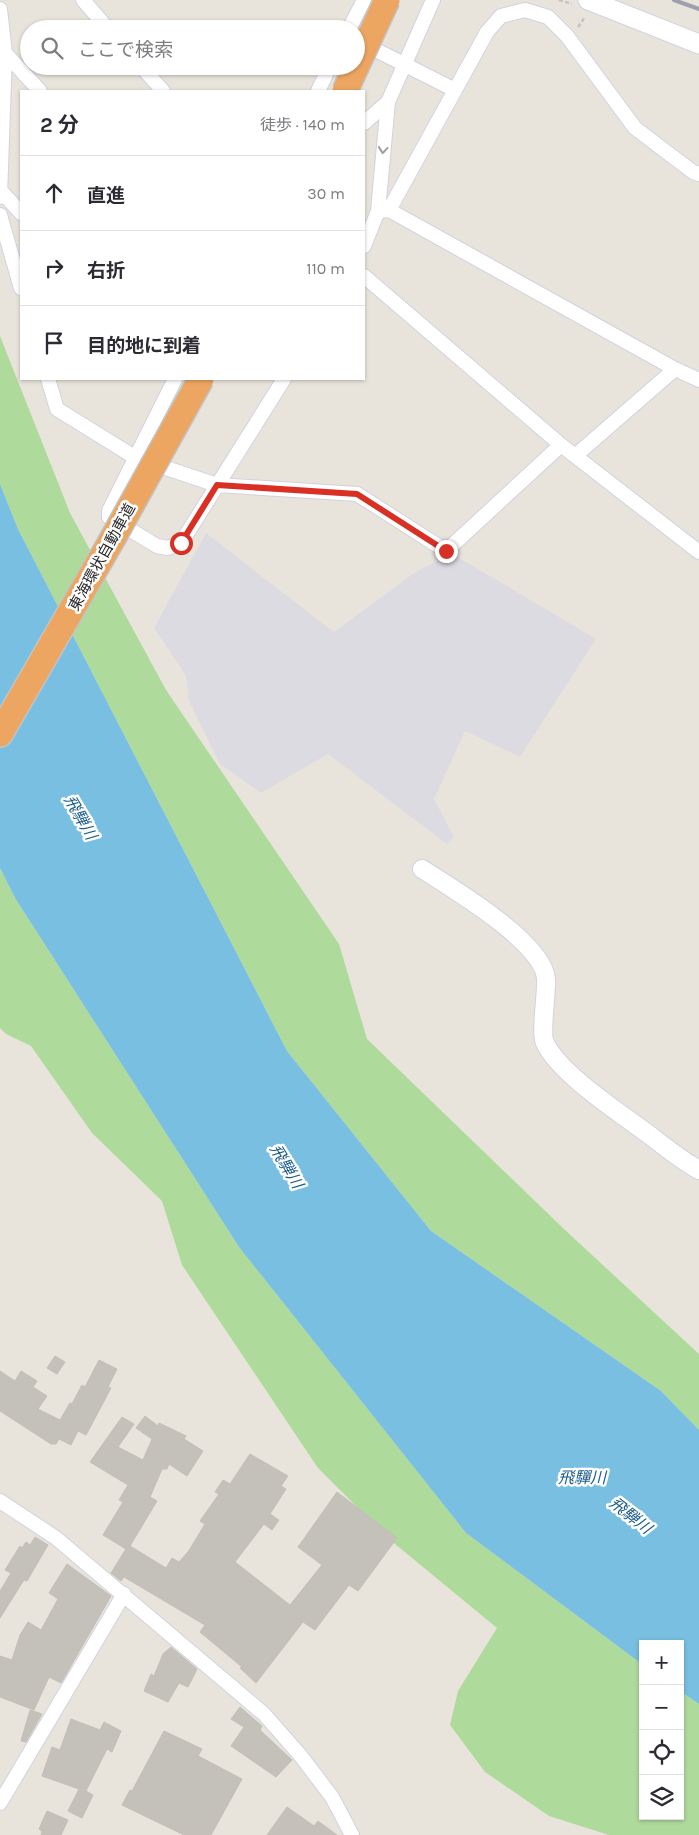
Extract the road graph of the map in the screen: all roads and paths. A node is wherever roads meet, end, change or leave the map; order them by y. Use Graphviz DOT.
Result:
graph roads {
  1 [pos="83,0"];
  2 [pos="364,0"];
  3 [pos="387,0"];
  4 [pos="433,0"];
  5 [pos="588,5"];
  6 [pos="0,9"];
  7 [pos="100,20"];
  8 [pos="353,20"];
  9 [pos="567,36"];
  10 [pos="699,44"];
  11 [pos="365,45"];
  12 [pos="365,48"];
  13 [pos="5,53"];
  14 [pos="404,63"];
  15 [pos="20,69"];
  16 [pos="25,75"];
  17 [pos="149,75"];
  18 [pos="326,75"];
  19 [pos="352,75"];
  20 [pos="39,90"];
  21 [pos="162,90"];
  22 [pos="318,90"];
  23 [pos="345,90"];
  24 [pos="455,90"];
  25 [pos="388,102"];
  26 [pos="365,122"];
  27 [pos="699,174"];
  28 [pos="0,190"];
  29 [pos="0,197"];
  30 [pos="383,210"];
  31 [pos="20,212"];
  32 [pos="0,215"];
  33 [pos="365,244"];
  34 [pos="365,277"];
  35 [pos="20,285"];
  36 [pos="675,369"];
  37 [pos="48,380"];
  38 [pos="175,380"];
  39 [pos="200,380"];
  40 [pos="283,380"];
  41 [pos="699,380"];
  42 [pos="561,445"];
  43 [pos="575,456"];
  44 [pos="136,458"];
  45 [pos="217,485"];
  46 [pos="699,552"];
  47 [pos="0,734"];
  48 [pos="422,869"];
  49 [pos="699,1170"];
  50 [pos="0,1501"];
  51 [pos="124,1594"];
  52 [pos="0,1803"];
  53 [pos="352,1835"];
  1 -- 7 [label="street"];
  2 -- 8 [label="street"];
  3 -- 12 [label="highway, bridge"];
  4 -- 14 [label="street"];
  5 -- 9 [label="path"];
  5 -- 10 [label="main road"];
  6 -- 13 [label="street"];
  9 -- 24 [label="street"];
  9 -- 27 [label="street"];
  11 -- 14 [label="street"];
  13 -- 15 [label="street"];
  13 -- 28 [label="street"];
  14 -- 24 [label="street"];
  14 -- 25 [label="street"];
  16 -- 20 [label="street"];
  17 -- 21 [label="street"];
  18 -- 22 [label="street"];
  19 -- 23 [label="highway, bridge"];
  24 -- 30 [label="street"];
  25 -- 26 [label="street"];
  25 -- 30 [label="street, one-way"];
  28 -- 29 [label="street"];
  28 -- 31 [label="street"];
  30 -- 33 [label="street"];
  30 -- 36 [label="street"];
  32 -- 35 [label="street"];
  34 -- 42 [label="street"];
  36 -- 41 [label="street"];
  36 -- 43 [label="street"];
  37 -- 44 [label="street"];
  38 -- 44 [label="street"];
  39 -- 47 [label="highway, 東海環状自動車道, bridge"];
  40 -- 45 [label="street"];
  42 -- 43 [label="street"];
  42 -- 45 [label="street"];
  43 -- 46 [label="street"];
  44 -- 45 [label="street"];
  44 -- 45 [label="street"];
  48 -- 49 [label="street"];
  50 -- 51 [label="street"];
  51 -- 52 [label="street"];
  51 -- 53 [label="street"];
}
